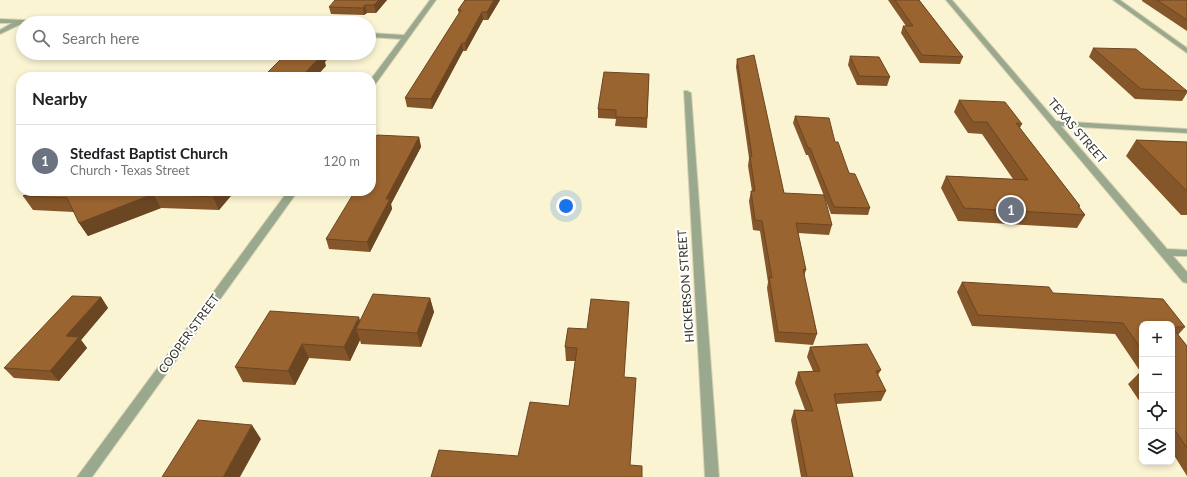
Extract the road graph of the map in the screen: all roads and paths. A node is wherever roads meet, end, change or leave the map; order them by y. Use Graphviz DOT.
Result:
graph roads {
  1 [pos="433,0"];
  2 [pos="949,0"];
  3 [pos="1116,0"];
  4 [pos="0,21"];
  5 [pos="16,22"];
  6 [pos="16,24"];
  7 [pos="0,32"];
  8 [pos="376,35"];
  9 [pos="406,36"];
  10 [pos="1187,50"];
  11 [pos="376,77"];
  12 [pos="687,93"];
  13 [pos="1055,123"];
  14 [pos="1187,130"];
  15 [pos="289,196"];
  16 [pos="1165,252"];
  17 [pos="1187,253"];
  18 [pos="1187,279"];
  19 [pos="84,477"];
  20 [pos="712,477"];
  1 -- 9 [label="street"];
  2 -- 13 [label="street, TEXAS STREET"];
  3 -- 10 [label="street"];
  4 -- 5 [label="street"];
  6 -- 7 [label="street"];
  8 -- 9 [label="street"];
  9 -- 11 [label="street"];
  12 -- 20 [label="street, HICKERSON STREET"];
  13 -- 14 [label="street"];
  13 -- 16 [label="street, TEXAS STREET"];
  15 -- 19 [label="street, COOPER STREET"];
  16 -- 17 [label="street"];
  16 -- 18 [label="street, TEXAS STREET"];
}
